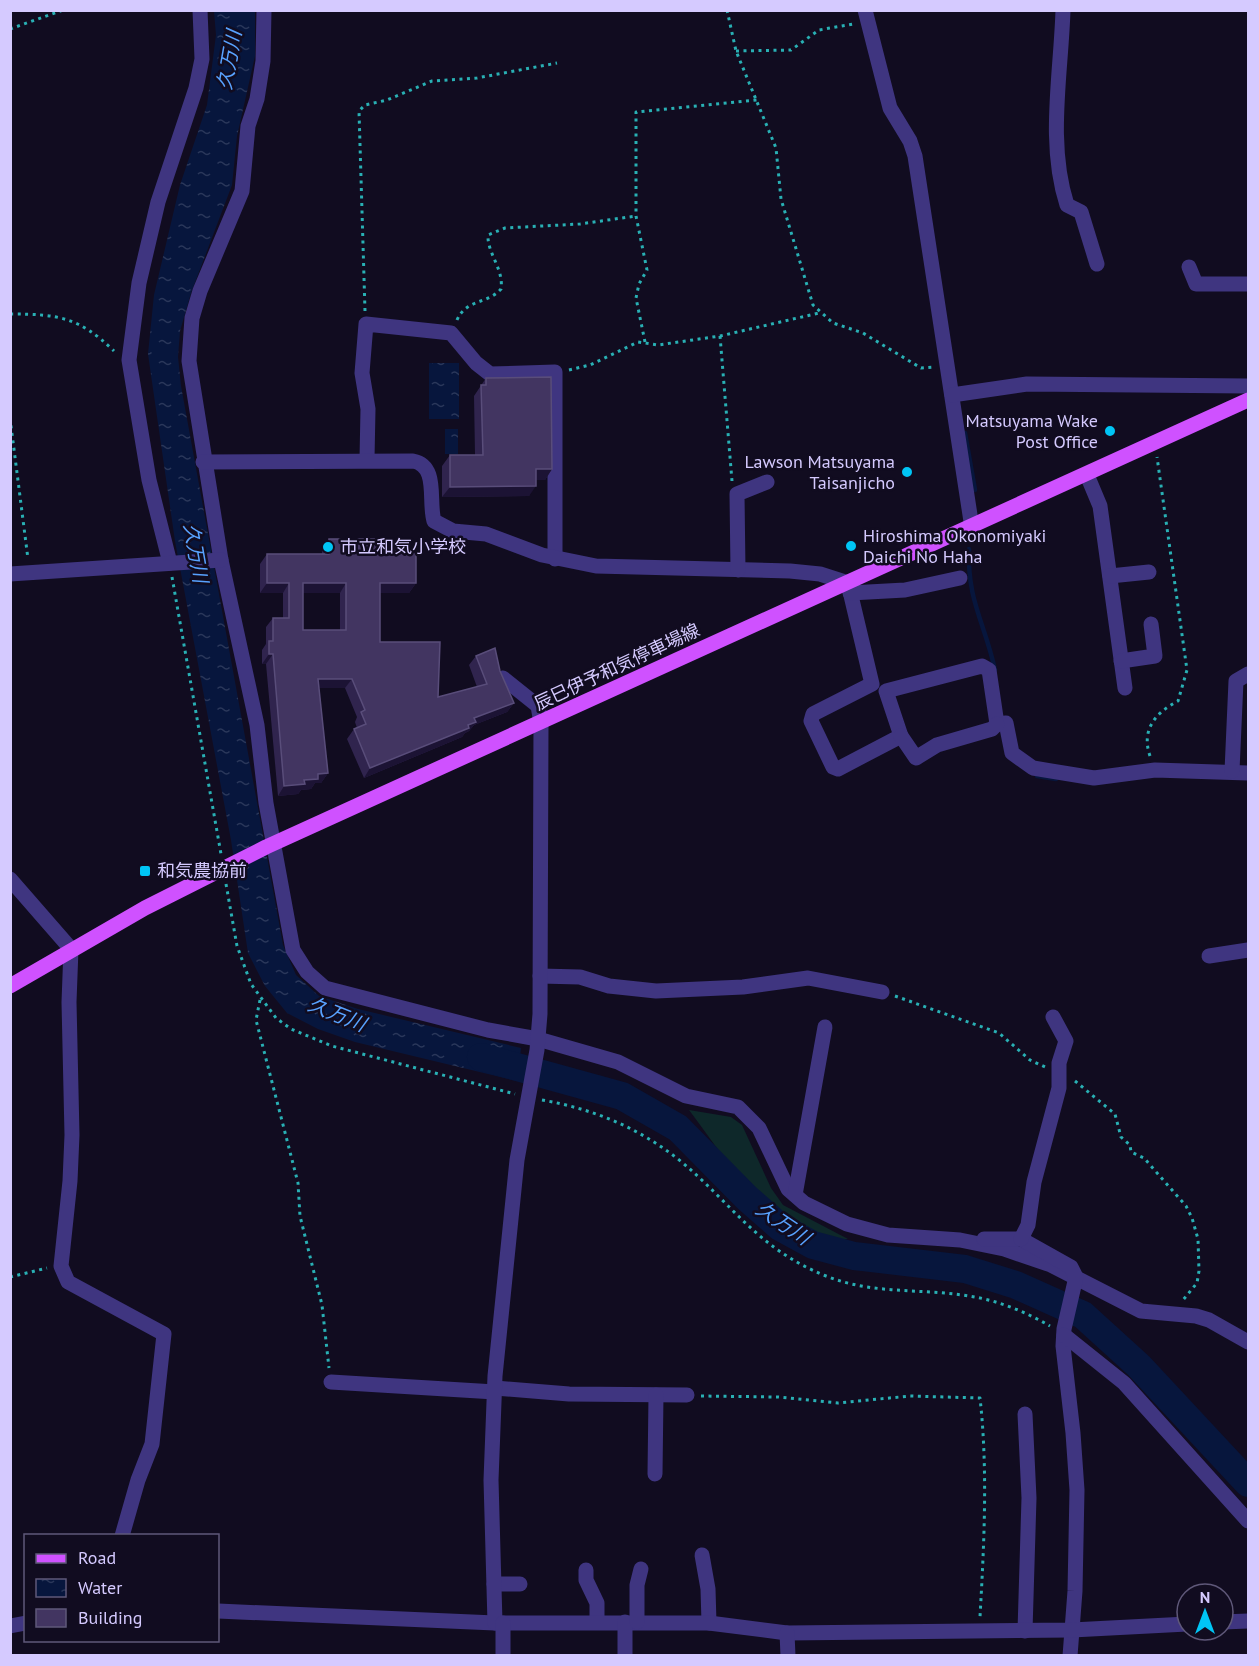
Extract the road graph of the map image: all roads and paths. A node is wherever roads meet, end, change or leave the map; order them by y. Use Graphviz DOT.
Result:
graph roads {
  1 [pos="63,10"];
  2 [pos="200,10"];
  3 [pos="264,10"];
  4 [pos="727,10"];
  5 [pos="1063,10"];
  6 [pos="867,16"];
  7 [pos="10,29"];
  8 [pos="736,51"];
  9 [pos="557,63"];
  10 [pos="757,100"];
  11 [pos="636,216"];
  12 [pos="1097,264"];
  13 [pos="1190,267"];
  14 [pos="1248,284"];
  15 [pos="819,313"];
  16 [pos="10,314"];
  17 [pos="366,324"];
  18 [pos="451,333"];
  19 [pos="720,336"];
  20 [pos="645,342"];
  21 [pos="129,360"];
  22 [pos="948,366"];
  23 [pos="555,372"];
  24 [pos="1248,386"];
  25 [pos="952,395"];
  26 [pos="1248,400"];
  27 [pos="10,418"];
  28 [pos="1155,444"];
  29 [pos="367,459"];
  30 [pos="203,462"];
  31 [pos="1087,475"];
  32 [pos="767,482"];
  33 [pos="737,494"];
  34 [pos="972,528"];
  35 [pos="555,559"];
  36 [pos="218,560"];
  37 [pos="171,563"];
  38 [pos="738,570"];
  39 [pos="1149,572"];
  40 [pos="10,574"];
  41 [pos="30,574"];
  42 [pos="1110,576"];
  43 [pos="960,578"];
  44 [pos="849,588"];
  45 [pos="1150,624"];
  46 [pos="1121,661"];
  47 [pos="1248,674"];
  48 [pos="503,678"];
  49 [pos="879,687"];
  50 [pos="1125,687"];
  51 [pos="541,723"];
  52 [pos="1241,723"];
  53 [pos="997,724"];
  54 [pos="901,736"];
  55 [pos="1155,770"];
  56 [pos="1232,771"];
  57 [pos="1248,773"];
  58 [pos="269,846"];
  59 [pos="10,879"];
  60 [pos="71,949"];
  61 [pos="1248,950"];
  62 [pos="1209,956"];
  63 [pos="540,976"];
  64 [pos="10,986"];
  65 [pos="882,992"];
  66 [pos="260,999"];
  67 [pos="1053,1017"];
  68 [pos="825,1027"];
  69 [pos="537,1044"];
  70 [pos="1059,1072"];
  71 [pos="795,1195"];
  72 [pos="1021,1239"];
  73 [pos="960,1240"];
  74 [pos="61,1266"];
  75 [pos="10,1277"];
  76 [pos="1075,1280"];
  77 [pos="1170,1314"];
  78 [pos="1064,1332"];
  79 [pos="1248,1342"];
  80 [pos="331,1382"];
  81 [pos="495,1390"];
  82 [pos="656,1395"];
  83 [pos="687,1395"];
  84 [pos="1025,1414"];
  85 [pos="655,1474"];
  86 [pos="1248,1521"];
  87 [pos="123,1534"];
  88 [pos="702,1555"];
  89 [pos="641,1569"];
  90 [pos="586,1570"];
  91 [pos="494,1584"];
  92 [pos="520,1584"];
  93 [pos="219,1611"];
  94 [pos="597,1622"];
  95 [pos="631,1622"];
  96 [pos="499,1623"];
  97 [pos="709,1623"];
  98 [pos="1175,1625"];
  99 [pos="1072,1630"];
  100 [pos="979,1631"];
  101 [pos="1025,1631"];
  102 [pos="787,1633"];
  103 [pos="503,1656"];
  104 [pos="625,1656"];
  105 [pos="788,1656"];
  106 [pos="1070,1656"];
  1 -- 7 [label="path"];
  2 -- 21 [label="street"];
  3 -- 30 [label="street"];
  4 -- 8 [label="path"];
  5 -- 12 [label="street"];
  6 -- 8 [label="path"];
  6 -- 22 [label="street"];
  8 -- 10 [label="path"];
  9 -- 17 [label="path"];
  10 -- 11 [label="path"];
  10 -- 15 [label="path"];
  11 -- 18 [label="path"];
  11 -- 20 [label="path"];
  13 -- 14 [label="street"];
  15 -- 19 [label="path"];
  15 -- 22 [label="path"];
  16 -- 21 [label="path"];
  17 -- 18 [label="street"];
  17 -- 29 [label="street"];
  18 -- 23 [label="street"];
  19 -- 20 [label="path"];
  19 -- 33 [label="path"];
  20 -- 23 [label="path"];
  21 -- 37 [label="street"];
  22 -- 25 [label="street"];
  23 -- 35 [label="street"];
  24 -- 25 [label="street"];
  25 -- 34 [label="street"];
  26 -- 28 [label="main road, 辰巳伊予和気停車場線"];
  27 -- 41 [label="path"];
  28 -- 31 [label="main road, 辰巳伊予和気停車場線"];
  28 -- 55 [label="path"];
  29 -- 30 [label="street"];
  29 -- 35 [label="street"];
  30 -- 36 [label="street"];
  31 -- 34 [label="main road, 辰巳伊予和気停車場線"];
  31 -- 42 [label="street"];
  32 -- 33 [label="street"];
  33 -- 38 [label="street"];
  34 -- 44 [label="main road, 辰巳伊予和気停車場線"];
  35 -- 38 [label="street"];
  36 -- 37 [label="street"];
  36 -- 58 [label="street"];
  37 -- 41 [label="street"];
  38 -- 44 [label="street"];
  39 -- 42 [label="street"];
  40 -- 41 [label="street"];
  42 -- 46 [label="street"];
  43 -- 44 [label="street"];
  44 -- 49 [label="street"];
  44 -- 51 [label="main road, 辰巳伊予和気停車場線"];
  45 -- 46 [label="street"];
  46 -- 50 [label="street"];
  47 -- 52 [label="street"];
  48 -- 51 [label="street"];
  49 -- 53 [label="street"];
  49 -- 54 [label="street"];
  49 -- 54 [label="street"];
  51 -- 58 [label="main road, 辰巳伊予和気停車場線"];
  51 -- 63 [label="street"];
  52 -- 56 [label="street"];
  53 -- 54 [label="street"];
  53 -- 55 [label="street"];
  55 -- 56 [label="street"];
  56 -- 57 [label="street"];
  58 -- 60 [label="main road, 辰巳伊予和気停車場線"];
  58 -- 69 [label="street"];
  59 -- 60 [label="street"];
  60 -- 64 [label="main road, 辰巳伊予和気停車場線"];
  60 -- 74 [label="street"];
  61 -- 62 [label="street"];
  63 -- 65 [label="street"];
  63 -- 69 [label="street"];
  65 -- 70 [label="path"];
  66 -- 80 [label="path"];
  67 -- 70 [label="street"];
  68 -- 71 [label="street"];
  69 -- 71 [label="street"];
  69 -- 81 [label="street"];
  70 -- 72 [label="street"];
  70 -- 77 [label="path"];
  71 -- 73 [label="street"];
  72 -- 73 [label="street"];
  72 -- 76 [label="street"];
  73 -- 76 [label="street"];
  74 -- 75 [label="path"];
  74 -- 87 [label="street"];
  76 -- 77 [label="street"];
  76 -- 78 [label="street"];
  77 -- 79 [label="street"];
  78 -- 86 [label="street"];
  78 -- 99 [label="street"];
  80 -- 81 [label="street"];
  81 -- 82 [label="street"];
  81 -- 91 [label="street"];
  82 -- 83 [label="street"];
  82 -- 85 [label="street"];
  83 -- 100 [label="path"];
  84 -- 101 [label="street"];
  88 -- 97 [label="street"];
  89 -- 95 [label="street"];
  90 -- 94 [label="street"];
  91 -- 92 [label="street"];
  91 -- 96 [label="street"];
  93 -- 96 [label="street"];
  94 -- 95 [label="street"];
  94 -- 96 [label="street"];
  95 -- 97 [label="street"];
  95 -- 104 [label="street"];
  96 -- 103 [label="street"];
  97 -- 102 [label="street"];
  98 -- 99 [label="street"];
  99 -- 101 [label="street"];
  99 -- 106 [label="street"];
  100 -- 101 [label="street"];
  100 -- 102 [label="street"];
  102 -- 105 [label="street"];
}
